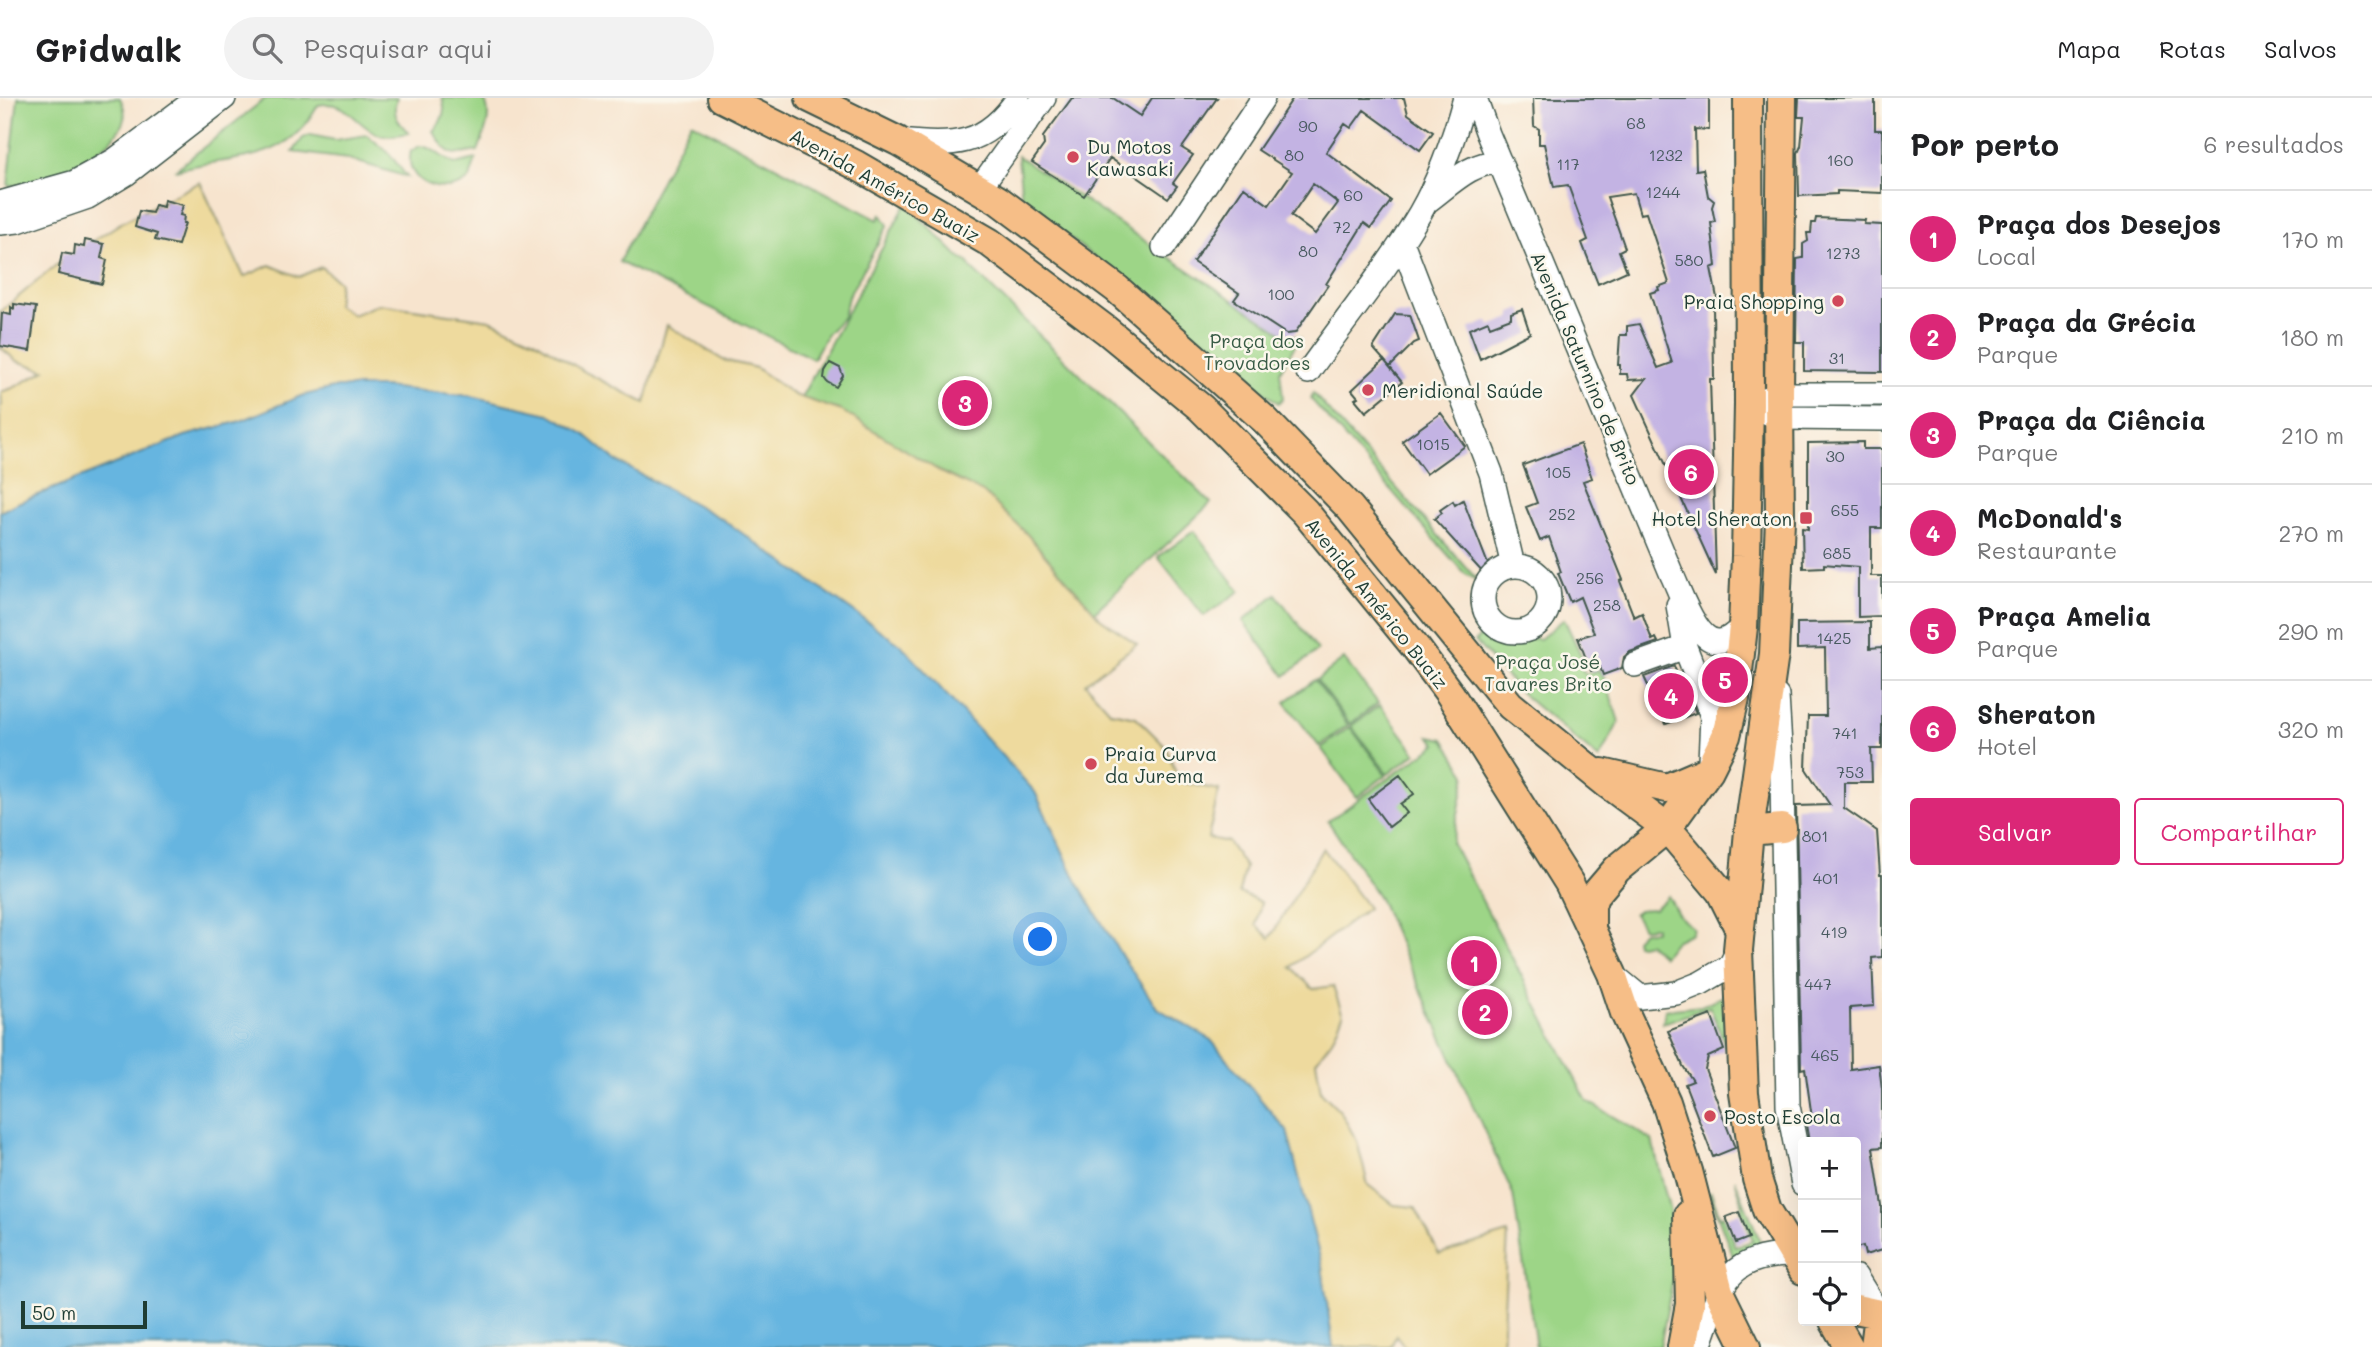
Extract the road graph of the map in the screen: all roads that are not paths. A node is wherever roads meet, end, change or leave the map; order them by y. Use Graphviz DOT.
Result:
graph roads {
  1 [pos="198,98"];
  2 [pos="224,98"];
  3 [pos="722,98"];
  4 [pos="810,98"];
  5 [pos="1018,98"];
  6 [pos="1044,98"];
  7 [pos="1263,98"];
  8 [pos="1465,98"];
  9 [pos="1475,98"];
  10 [pos="1488,98"];
  11 [pos="1748,98"];
  12 [pos="1782,98"];
  13 [pos="1492,136"];
  14 [pos="898,141"];
  15 [pos="1448,154"];
  16 [pos="1500,162"];
  17 [pos="856,165"];
  18 [pos="979,189"];
  19 [pos="0,203"];
  20 [pos="1424,204"];
  21 [pos="0,223"];
  22 [pos="1402,242"];
  23 [pos="1164,247"];
  24 [pos="1308,372"];
  25 [pos="1882,394"];
  26 [pos="1749,404"];
  27 [pos="1779,406"];
  28 [pos="1882,419"];
  29 [pos="1513,566"];
  30 [pos="1672,575"];
  31 [pos="1743,627"];
  32 [pos="1685,647"];
  33 [pos="1774,654"];
  34 [pos="1635,665"];
  35 [pos="1591,769"];
  36 [pos="1709,770"];
  37 [pos="1667,828"];
  38 [pos="1782,828"];
  39 [pos="1749,831"];
  40 [pos="1591,929"];
  41 [pos="1738,939"];
  42 [pos="1612,974"];
  43 [pos="1798,1158"];
  44 [pos="1688,1171"];
  45 [pos="1798,1261"];
  46 [pos="1798,1263"];
  47 [pos="1861,1289"];
  48 [pos="1720,1292"];
  49 [pos="1872,1314"];
  50 [pos="1837,1326"];
  51 [pos="1682,1347"];
  52 [pos="1699,1347"];
  53 [pos="1746,1347"];
  54 [pos="1849,1347"];
  55 [pos="1875,1347"];
  1 -- 19 [label="street"];
  2 -- 21 [label="street"];
  3 -- 17 [label="main road, Avenida Américo Buaiz"];
  4 -- 14 [label="main road, Avenida Américo Buaiz"];
  5 -- 14 [label="street"];
  6 -- 18 [label="street"];
  7 -- 23 [label="street"];
  8 -- 15 [label="street"];
  9 -- 13 [label="street, Avenida Saturnino de Brito"];
  10 -- 13 [label="street, Avenida Saturnino de Brito"];
  11 -- 26 [label="main road"];
  12 -- 27 [label="main road"];
  13 -- 15 [label="street"];
  13 -- 16 [label="street, Avenida Saturnino de Brito"];
  14 -- 18 [label="main road, Avenida Américo Buaiz"];
  15 -- 20 [label="street"];
  16 -- 20 [label="street"];
  16 -- 30 [label="street, Avenida Saturnino de Brito"];
  17 -- 18 [label="main road"];
  17 -- 40 [label="main road, Avenida Américo Buaiz"];
  18 -- 35 [label="main road, Avenida Américo Buaiz"];
  20 -- 22 [label="street"];
  22 -- 24 [label="street"];
  22 -- 29 [label="street"];
  25 -- 27 [label="street"];
  26 -- 27 [label="street"];
  26 -- 31 [label="main road"];
  27 -- 28 [label="street"];
  27 -- 33 [label="main road"];
  30 -- 31 [label="street, Avenida Saturnino de Brito"];
  30 -- 32 [label="street, Avenida Saturnino de Brito"];
  31 -- 36 [label="main road"];
  32 -- 34 [label="street"];
  32 -- 36 [label="street, Avenida Saturnino de Brito"];
  33 -- 38 [label="street"];
  33 -- 39 [label="main road"];
  35 -- 36 [label="main road"];
  35 -- 37 [label="main road, Avenida Américo Buaiz"];
  36 -- 37 [label="main road"];
  37 -- 40 [label="main road"];
  37 -- 41 [label="main road, Avenida Américo Buaiz"];
  38 -- 39 [label="main road"];
  38 -- 43 [label="street"];
  39 -- 41 [label="main road"];
  40 -- 42 [label="main road, Avenida Américo Buaiz"];
  41 -- 42 [label="street"];
  41 -- 45 [label="main road"];
  42 -- 44 [label="main road, Avenida Américo Buaiz"];
  44 -- 48 [label="main road, Avenida Américo Buaiz"];
  44 -- 51 [label="main road"];
  46 -- 48 [label="street"];
  47 -- 49 [label="street"];
  48 -- 52 [label="street"];
  48 -- 53 [label="main road"];
  49 -- 55 [label="main road"];
  50 -- 54 [label="main road"];
}
